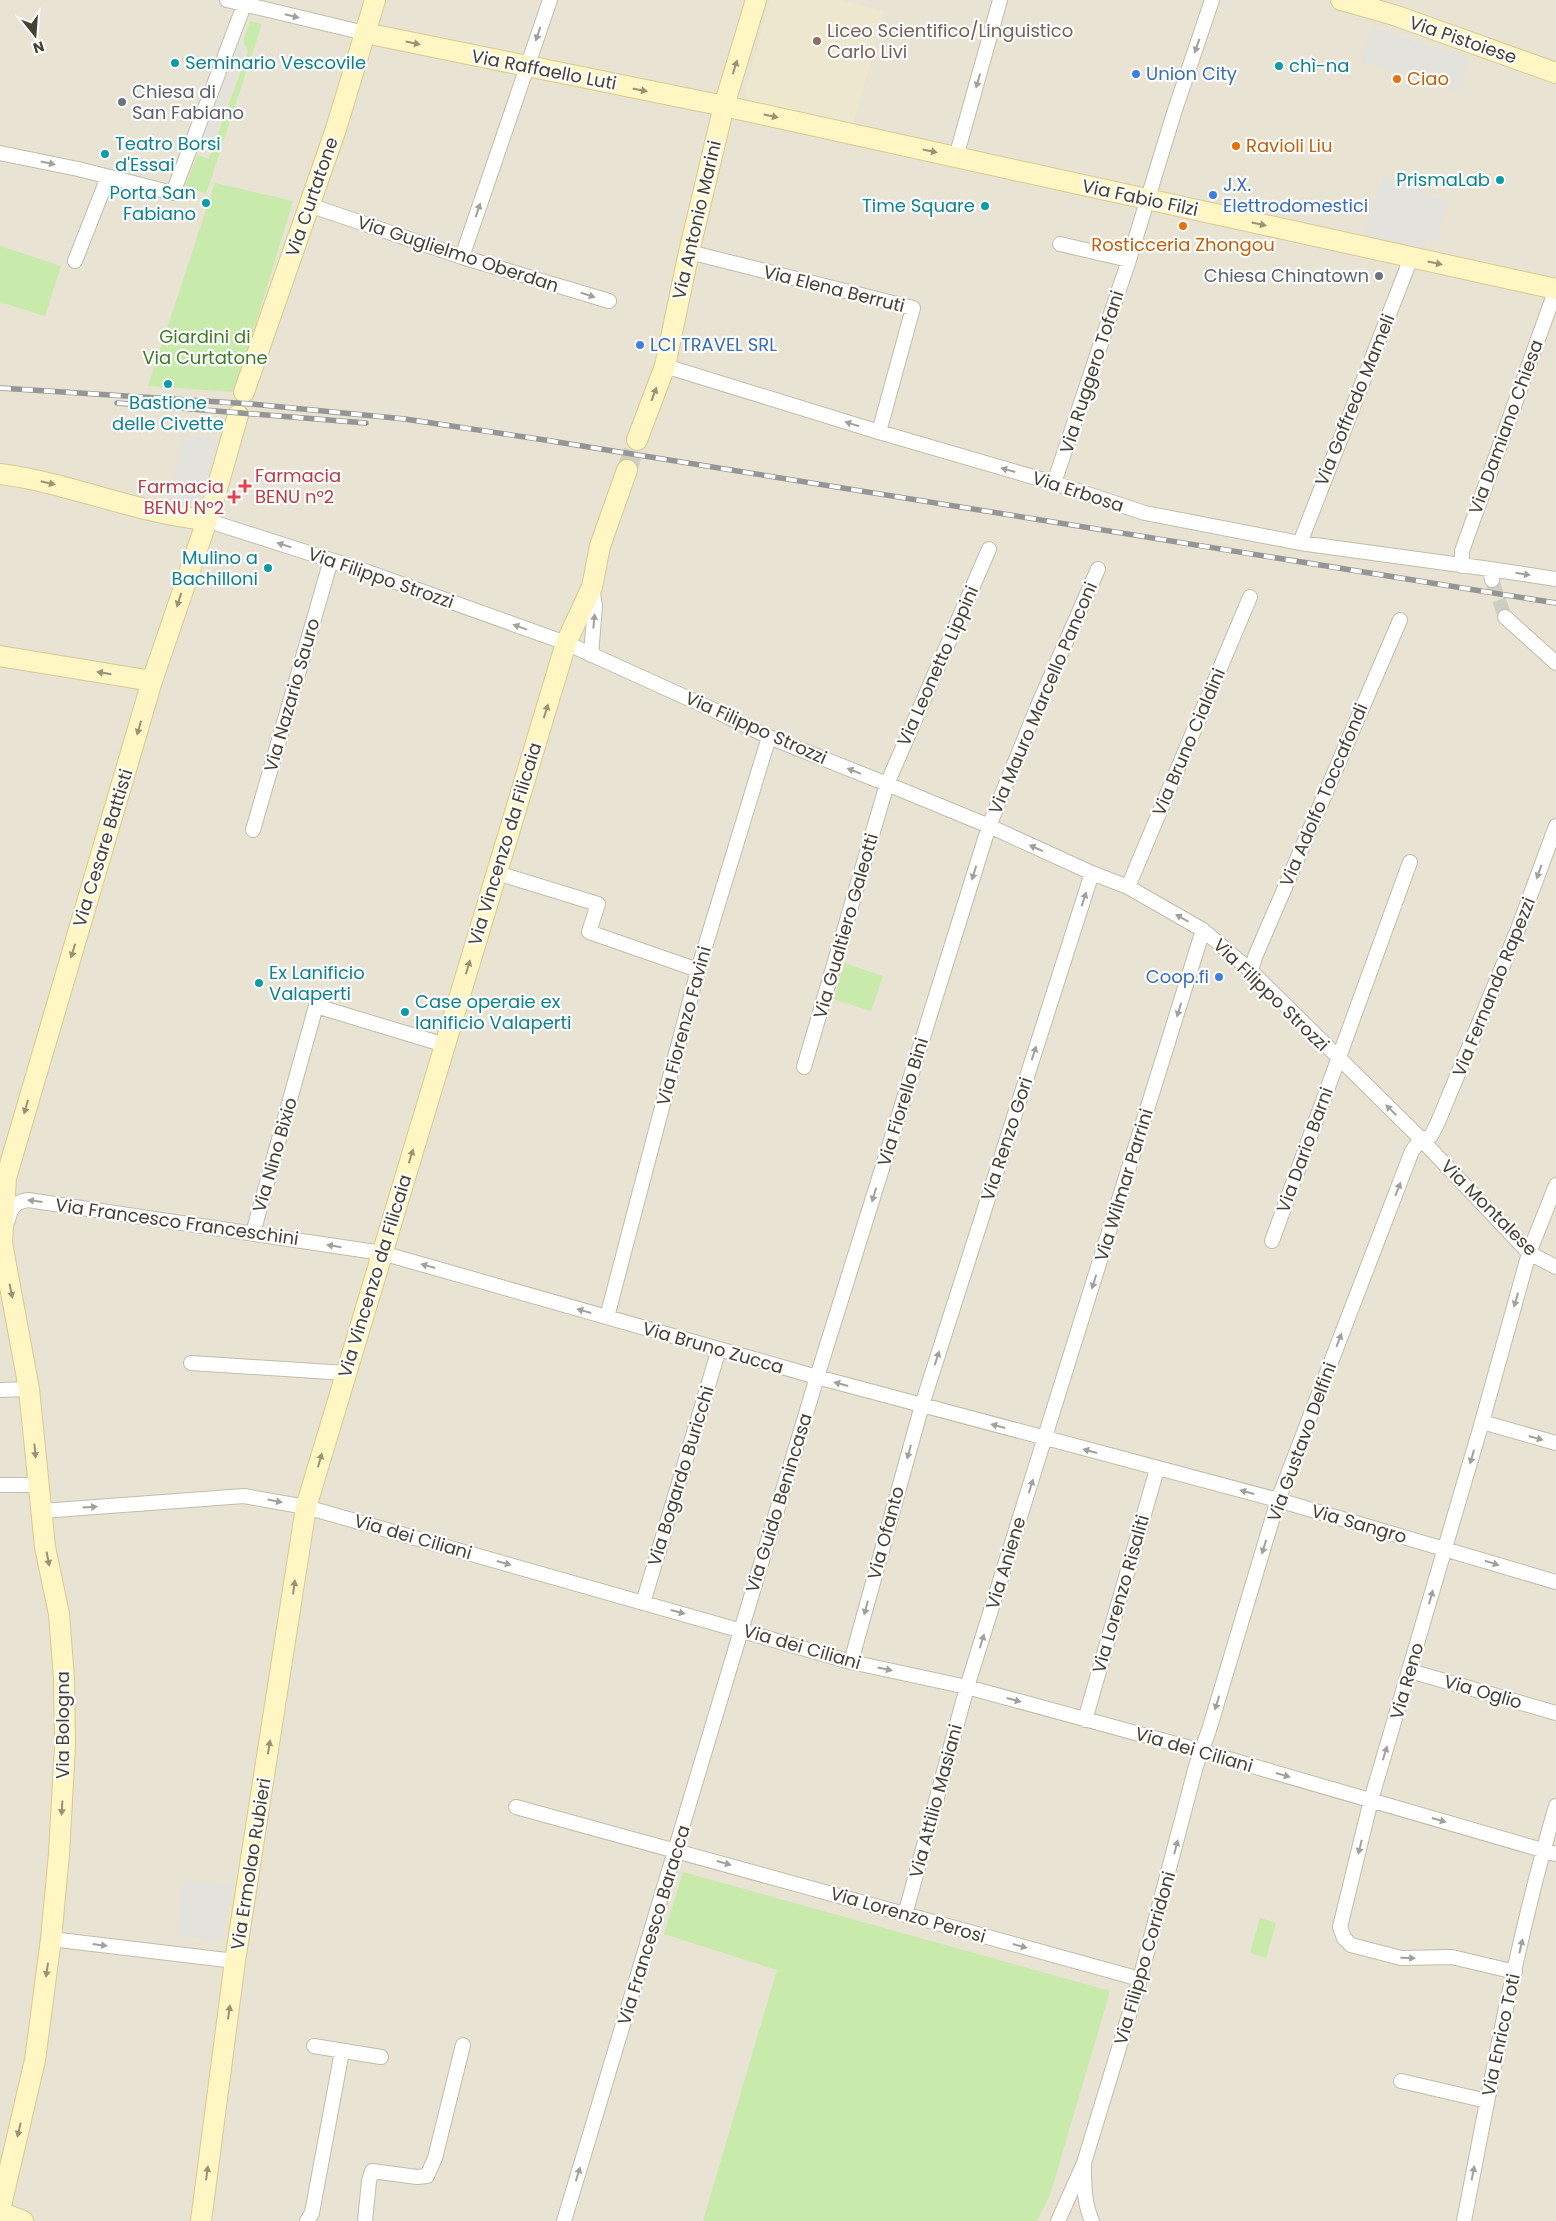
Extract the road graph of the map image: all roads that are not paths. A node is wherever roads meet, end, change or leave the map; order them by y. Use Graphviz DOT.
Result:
graph roads {
  1 [pos="227,0"];
  2 [pos="375,0"];
  3 [pos="550,0"];
  4 [pos="756,0"];
  5 [pos="1000,0"];
  6 [pos="1212,0"];
  7 [pos="245,2"];
  8 [pos="1353,2"];
  9 [pos="365,33"];
  10 [pos="527,67"];
  11 [pos="1556,73"];
  12 [pos="724,106"];
  13 [pos="0,153"];
  14 [pos="956,157"];
  15 [pos="108,177"];
  16 [pos="1148,199"];
  17 [pos="309,205"];
  18 [pos="1060,244"];
  19 [pos="689,252"];
  20 [pos="462,257"];
  21 [pos="1411,258"];
  22 [pos="1129,260"];
  23 [pos="75,261"];
  24 [pos="1556,289"];
  25 [pos="608,301"];
  26 [pos="665,366"];
  27 [pos="244,392"];
  28 [pos="238,415"];
  29 [pos="878,432"];
  30 [pos="637,440"];
  31 [pos="627,470"];
  32 [pos="0,474"];
  33 [pos="1054,483"];
  34 [pos="206,520"];
  35 [pos="1300,543"];
  36 [pos="990,548"];
  37 [pos="330,560"];
  38 [pos="1462,566"];
  39 [pos="1098,569"];
  40 [pos="1556,579"];
  41 [pos="592,586"];
  42 [pos="1250,597"];
  43 [pos="1505,618"];
  44 [pos="1400,620"];
  45 [pos="566,643"];
  46 [pos="0,656"];
  47 [pos="590,656"];
  48 [pos="1556,663"];
  49 [pos="152,681"];
  50 [pos="769,737"];
  51 [pos="887,784"];
  52 [pos="989,826"];
  53 [pos="1556,826"];
  54 [pos="253,830"];
  55 [pos="1410,862"];
  56 [pos="497,872"];
  57 [pos="1092,873"];
  58 [pos="1128,887"];
  59 [pos="1204,930"];
  60 [pos="698,970"];
  61 [pos="1250,971"];
  62 [pos="445,1045"];
  63 [pos="1338,1059"];
  64 [pos="804,1067"];
  65 [pos="1423,1141"];
  66 [pos="3,1179"];
  67 [pos="1556,1185"];
  68 [pos="253,1233"];
  69 [pos="1,1241"];
  70 [pos="1272,1241"];
  71 [pos="382,1253"];
  72 [pos="1529,1254"];
  73 [pos="1556,1267"];
  74 [pos="607,1317"];
  75 [pos="719,1349"];
  76 [pos="192,1362"];
  77 [pos="346,1372"];
  78 [pos="817,1377"];
  79 [pos="29,1389"];
  80 [pos="0,1390"];
  81 [pos="922,1405"];
  82 [pos="1482,1422"];
  83 [pos="1045,1439"];
  84 [pos="1556,1444"];
  85 [pos="1157,1468"];
  86 [pos="0,1485"];
  87 [pos="38,1485"];
  88 [pos="1278,1500"];
  89 [pos="306,1507"];
  90 [pos="42,1511"];
  91 [pos="1445,1549"];
  92 [pos="1556,1582"];
  93 [pos="643,1603"];
  94 [pos="742,1629"];
  95 [pos="851,1662"];
  96 [pos="1410,1670"];
  97 [pos="968,1687"];
  98 [pos="1556,1713"];
  99 [pos="1085,1720"];
  100 [pos="1202,1752"];
  101 [pos="1371,1800"];
  102 [pos="1556,1806"];
  103 [pos="516,1807"];
  104 [pos="677,1850"];
  105 [pos="1549,1852"];
  106 [pos="905,1915"];
  107 [pos="51,1939"];
  108 [pos="236,1960"];
  109 [pos="1515,1972"];
  110 [pos="1140,1979"];
  111 [pos="464,2045"];
  112 [pos="314,2046"];
  113 [pos="342,2051"];
  114 [pos="381,2057"];
  115 [pos="1401,2081"];
  116 [pos="1487,2101"];
  117 [pos="1084,2163"];
  118 [pos="0,2211"];
  119 [pos="23,2221"];
  120 [pos="201,2221"];
  121 [pos="307,2221"];
  122 [pos="364,2221"];
  123 [pos="564,2221"];
  124 [pos="1058,2221"];
  125 [pos="1092,2221"];
  126 [pos="1464,2221"];
  1 -- 7 [label="street"];
  2 -- 9 [label="street, Via Curtatone"];
  3 -- 10 [label="street, one-way"];
  12 -- 4 [label="street, Via Antonio Marini, one-way"];
  5 -- 14 [label="street, one-way"];
  6 -- 16 [label="street, Via Ruggero Tofani, one-way"];
  7 -- 9 [label="street, one-way"];
  7 -- 15 [label="street"];
  8 -- 11 [label="street, Via Pistoiese"];
  9 -- 10 [label="street, Via Raffaello Luti, one-way"];
  9 -- 17 [label="street, Via Curtatone"];
  10 -- 12 [label="street, Via Raffaello Luti, one-way"];
  20 -- 10 [label="street, one-way"];
  12 -- 14 [label="street, Via Fabio Filzi, one-way"];
  12 -- 19 [label="street, Via Antonio Marini"];
  13 -- 15 [label="street, one-way"];
  14 -- 16 [label="street, Via Fabio Filzi"];
  15 -- 23 [label="street"];
  16 -- 21 [label="street, Via Fabio Filzi, one-way"];
  16 -- 22 [label="street, Via Ruggero Tofani"];
  17 -- 20 [label="street, Via Guglielmo Oberdan"];
  17 -- 27 [label="street, Via Curtatone"];
  18 -- 22 [label="street"];
  19 -- 26 [label="street, Via Antonio Marini"];
  19 -- 29 [label="street, Via Elena Berruti"];
  20 -- 25 [label="street, Via Guglielmo Oberdan, one-way"];
  21 -- 24 [label="street, Via Fabio Filzi, one-way"];
  21 -- 35 [label="street, Via Goffredo Mameli"];
  22 -- 33 [label="street, Via Ruggero Tofani"];
  24 -- 38 [label="street, Via Damiano Chiesa"];
  29 -- 26 [label="street, Via Erbosa, one-way"];
  30 -- 26 [label="street, Via Antonio Marini, one-way"];
  28 -- 34 [label="street"];
  33 -- 29 [label="street, Via Erbosa, one-way"];
  31 -- 41 [label="street"];
  32 -- 34 [label="street, Via Filippo Strozzi, one-way"];
  33 -- 35 [label="street, Via Erbosa"];
  37 -- 34 [label="street, Via Filippo Strozzi, one-way"];
  34 -- 49 [label="street, Via Cesare Battisti, one-way"];
  35 -- 38 [label="street, Via Erbosa"];
  36 -- 51 [label="street, Via Leonetto Lippini"];
  45 -- 37 [label="street, Via Filippo Strozzi, one-way"];
  37 -- 54 [label="street, Via Nazario Sauro"];
  38 -- 40 [label="street, Via Erbosa, one-way"];
  39 -- 52 [label="street, Via Mauro Marcello Panconi"];
  41 -- 45 [label="street"];
  47 -- 41 [label="street, one-way"];
  42 -- 58 [label="street, Via Bruno Cialdini"];
  43 -- 48 [label="street"];
  44 -- 61 [label="street, Via Adolfo Toccafondi"];
  45 -- 47 [label="street, Via Filippo Strozzi"];
  56 -- 45 [label="street, Via Vincenzo da Filicaia, one-way"];
  49 -- 46 [label="street, one-way"];
  47 -- 50 [label="street, Via Filippo Strozzi"];
  49 -- 66 [label="street, Via Cesare Battisti, one-way"];
  51 -- 50 [label="street, Via Filippo Strozzi, one-way"];
  50 -- 60 [label="street, Via Fiorenzo Favini"];
  51 -- 52 [label="street, Via Filippo Strozzi"];
  51 -- 64 [label="street, Via Gualtiero Galeotti"];
  57 -- 52 [label="street, Via Filippo Strozzi, one-way"];
  52 -- 78 [label="street, Via Fiorello Bini, one-way"];
  53 -- 65 [label="street, Via Fernando Rapezzi, one-way"];
  55 -- 63 [label="street, Via Dario Barni"];
  56 -- 60 [label="street"];
  62 -- 56 [label="street, Via Vincenzo da Filicaia, one-way"];
  57 -- 58 [label="street, Via Filippo Strozzi"];
  81 -- 57 [label="street, Via Renzo Gori, one-way"];
  59 -- 58 [label="street, Via Filippo Strozzi, one-way"];
  59 -- 61 [label="street, Via Filippo Strozzi"];
  59 -- 83 [label="street, Via Wilmar Parrini, one-way"];
  60 -- 74 [label="street, Via Fiorenzo Favini"];
  61 -- 63 [label="street, Via Filippo Strozzi"];
  62 -- 68 [label="street, Via Nino Bixio"];
  71 -- 62 [label="street, Via Vincenzo da Filicaia, one-way"];
  65 -- 63 [label="street, Via Filippo Strozzi, one-way"];
  63 -- 70 [label="street, Via Dario Barni"];
  65 -- 72 [label="street, Via Montalese"];
  88 -- 65 [label="street, Via Gustavo Delfini, one-way"];
  66 -- 69 [label="street, Via Cesare Battisti"];
  67 -- 72 [label="street, Via Reno"];
  68 -- 69 [label="street, Via Francesco Franceschini, one-way"];
  71 -- 68 [label="street, Via Francesco Franceschini, one-way"];
  69 -- 79 [label="street, Via Bologna, one-way"];
  74 -- 71 [label="street, Via Bruno Zucca, one-way"];
  71 -- 77 [label="street, Via Vincenzo da Filicaia"];
  72 -- 73 [label="street, Via Montalese"];
  72 -- 82 [label="street, Via Reno, one-way"];
  74 -- 75 [label="street, Via Bruno Zucca"];
  75 -- 78 [label="street, Via Bruno Zucca"];
  75 -- 93 [label="street, Via Bogardo Buricchi"];
  76 -- 77 [label="street"];
  89 -- 77 [label="street, Via Vincenzo da Filicaia, one-way"];
  81 -- 78 [label="street, Via Bruno Zucca, one-way"];
  78 -- 94 [label="street, Via Guido Benincasa"];
  79 -- 80 [label="street"];
  79 -- 87 [label="street, Via Bologna, one-way"];
  83 -- 81 [label="street, Via Bruno Zucca, one-way"];
  81 -- 95 [label="street, Via Ofanto, one-way"];
  82 -- 84 [label="street, one-way"];
  82 -- 91 [label="street, Via Reno, one-way"];
  85 -- 83 [label="street, Via Sangro, one-way"];
  97 -- 83 [label="street, Via Aniene, one-way"];
  88 -- 85 [label="street, Via Sangro, one-way"];
  85 -- 99 [label="street, Via Lorenzo Risaliti"];
  86 -- 87 [label="street"];
  87 -- 90 [label="street, Via Bologna"];
  88 -- 91 [label="street, Via Sangro"];
  88 -- 100 [label="street, Via Gustavo Delfini, one-way"];
  90 -- 89 [label="street, Via dei Ciliani, one-way"];
  89 -- 93 [label="street, Via dei Ciliani, one-way"];
  108 -- 89 [label="street, Via Ermolao Rubieri, one-way"];
  90 -- 107 [label="street, Via Bologna, one-way"];
  91 -- 92 [label="street, Via Sangro, one-way"];
  96 -- 91 [label="street, Via Reno, one-way"];
  93 -- 94 [label="street, Via dei Ciliani, one-way"];
  94 -- 95 [label="street, Via dei Ciliani"];
  94 -- 104 [label="street, Via Francesco Baracca"];
  95 -- 97 [label="street, Via dei Ciliani, one-way"];
  96 -- 98 [label="street, Via Oglio"];
  101 -- 96 [label="street, Via Reno, one-way"];
  97 -- 99 [label="street, Via dei Ciliani, one-way"];
  97 -- 106 [label="street, Via Attilio Masiani"];
  99 -- 100 [label="street, Via dei Ciliani"];
  100 -- 101 [label="street, Via dei Ciliani, one-way"];
  110 -- 100 [label="street, Via Filippo Corridoni, one-way"];
  101 -- 105 [label="street, Via dei Ciliani, one-way"];
  101 -- 109 [label="street, Via Reno, one-way"];
  102 -- 105 [label="street, Via Enrico Toti"];
  103 -- 104 [label="street, Via Lorenzo Perosi"];
  104 -- 106 [label="street, Via Lorenzo Perosi, one-way"];
  123 -- 104 [label="street, Via Francesco Baracca, one-way"];
  109 -- 105 [label="street, Via Enrico Toti, one-way"];
  106 -- 110 [label="street, Via Lorenzo Perosi, one-way"];
  107 -- 108 [label="street, one-way"];
  107 -- 118 [label="street, Via Bologna, one-way"];
  120 -- 108 [label="street, Via Ermolao Rubieri, one-way"];
  109 -- 116 [label="street, Via Enrico Toti"];
  110 -- 117 [label="street, Via Filippo Corridoni"];
  111 -- 122 [label="street"];
  112 -- 113 [label="street"];
  113 -- 114 [label="street"];
  113 -- 121 [label="street"];
  115 -- 116 [label="street"];
  126 -- 116 [label="street, Via Enrico Toti, one-way"];
  117 -- 124 [label="street, Via Filippo Corridoni"];
  117 -- 125 [label="street, Via Filippo Corridoni"];
  118 -- 119 [label="street"];
}
